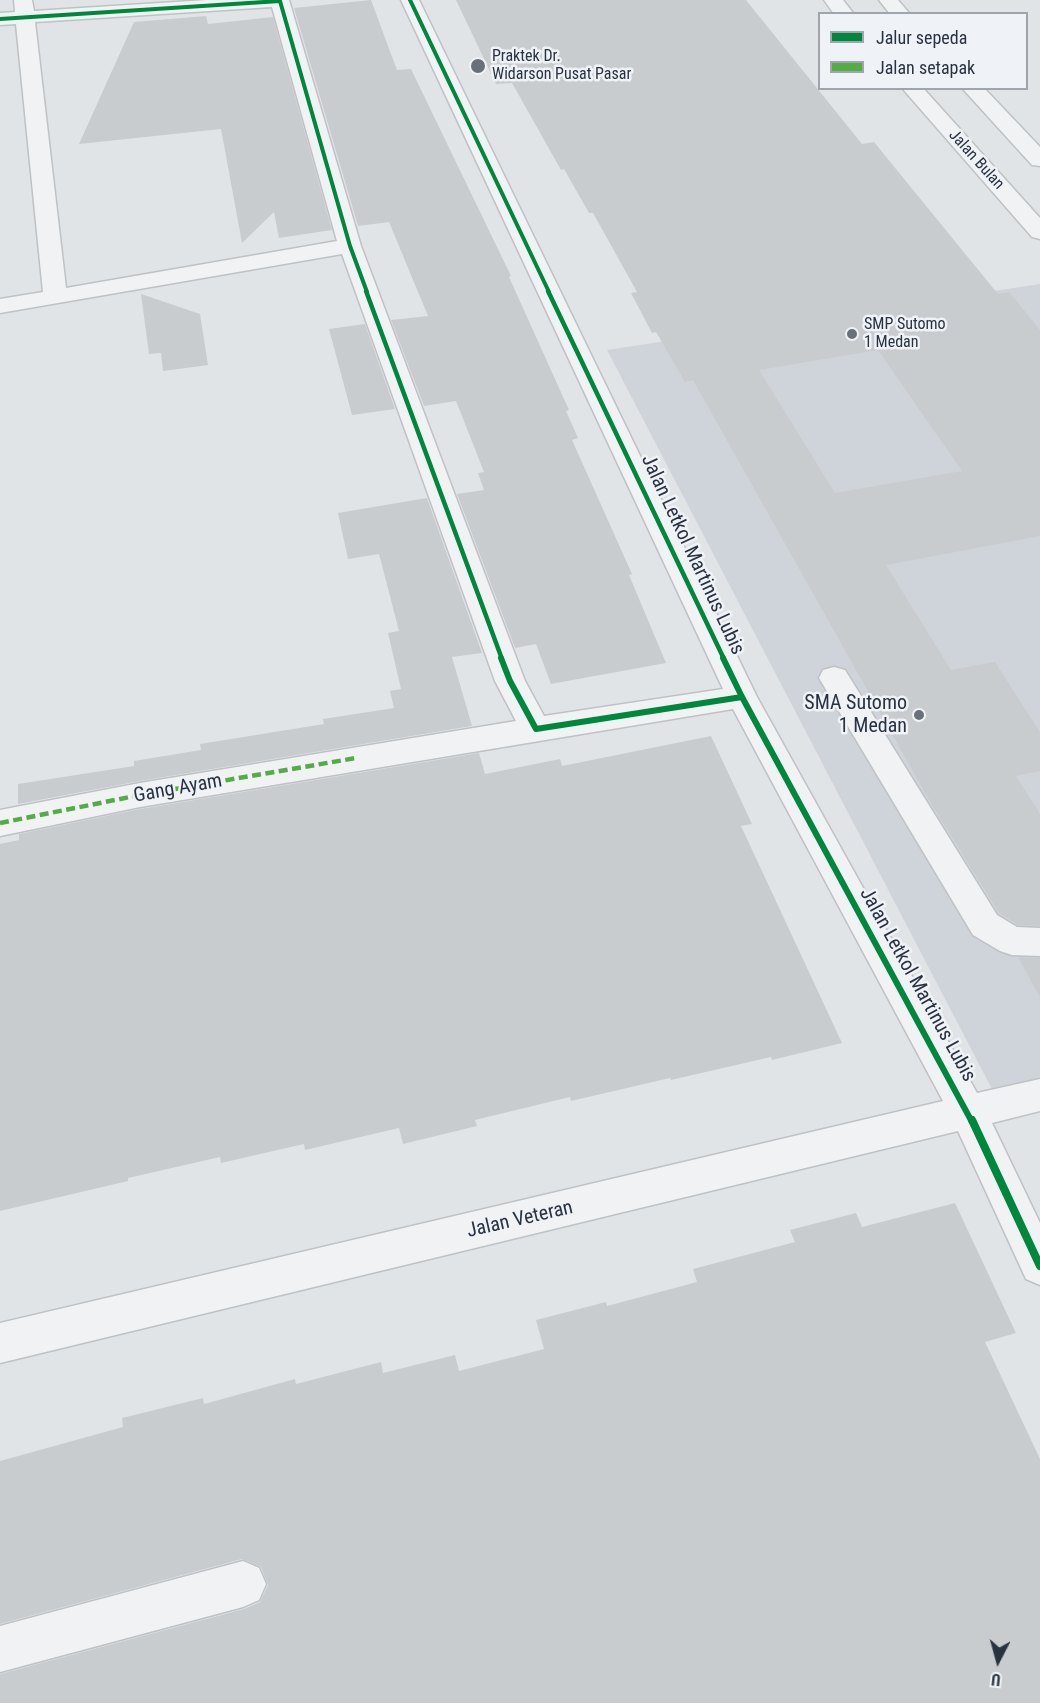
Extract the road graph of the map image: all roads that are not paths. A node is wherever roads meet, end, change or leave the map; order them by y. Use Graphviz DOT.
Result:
graph roads {
  1 [pos="410,0"];
  2 [pos="833,0"];
  3 [pos="888,0"];
  4 [pos="286,1"];
  5 [pos="24,9"];
  6 [pos="843,12"];
  7 [pos="899,12"];
  8 [pos="0,19"];
  9 [pos="914,90"];
  10 [pos="974,90"];
  11 [pos="1040,160"];
  12 [pos="1040,232"];
  13 [pos="350,246"];
  14 [pos="55,296"];
  15 [pos="0,306"];
  16 [pos="834,678"];
  17 [pos="742,697"];
  18 [pos="536,729"];
  19 [pos="0,824"];
  20 [pos="1040,942"];
  21 [pos="1040,1095"];
  22 [pos="968,1112"];
  23 [pos="1040,1266"];
  24 [pos="0,1343"];
  25 [pos="243,1584"];
  26 [pos="0,1649"];
  1 -- 17 [label="street, Jalan Letkol Martinus Lubis"];
  2 -- 6 [label="street"];
  3 -- 7 [label="street"];
  4 -- 5 [label="street"];
  4 -- 13 [label="street"];
  5 -- 8 [label="street"];
  5 -- 14 [label="street"];
  9 -- 12 [label="street, Jalan Bulan"];
  10 -- 11 [label="street"];
  13 -- 14 [label="street"];
  13 -- 18 [label="street"];
  14 -- 15 [label="street"];
  16 -- 20 [label="street"];
  17 -- 18 [label="street, Gang Ayam"];
  17 -- 22 [label="street, Jalan Letkol Martinus Lubis"];
  18 -- 19 [label="street, Gang Ayam"];
  21 -- 22 [label="street, Jalan Veteran"];
  22 -- 23 [label="street, Jalan Letkol Martinus Lubis"];
  22 -- 24 [label="street, Jalan Veteran"];
  25 -- 26 [label="street"];
}
